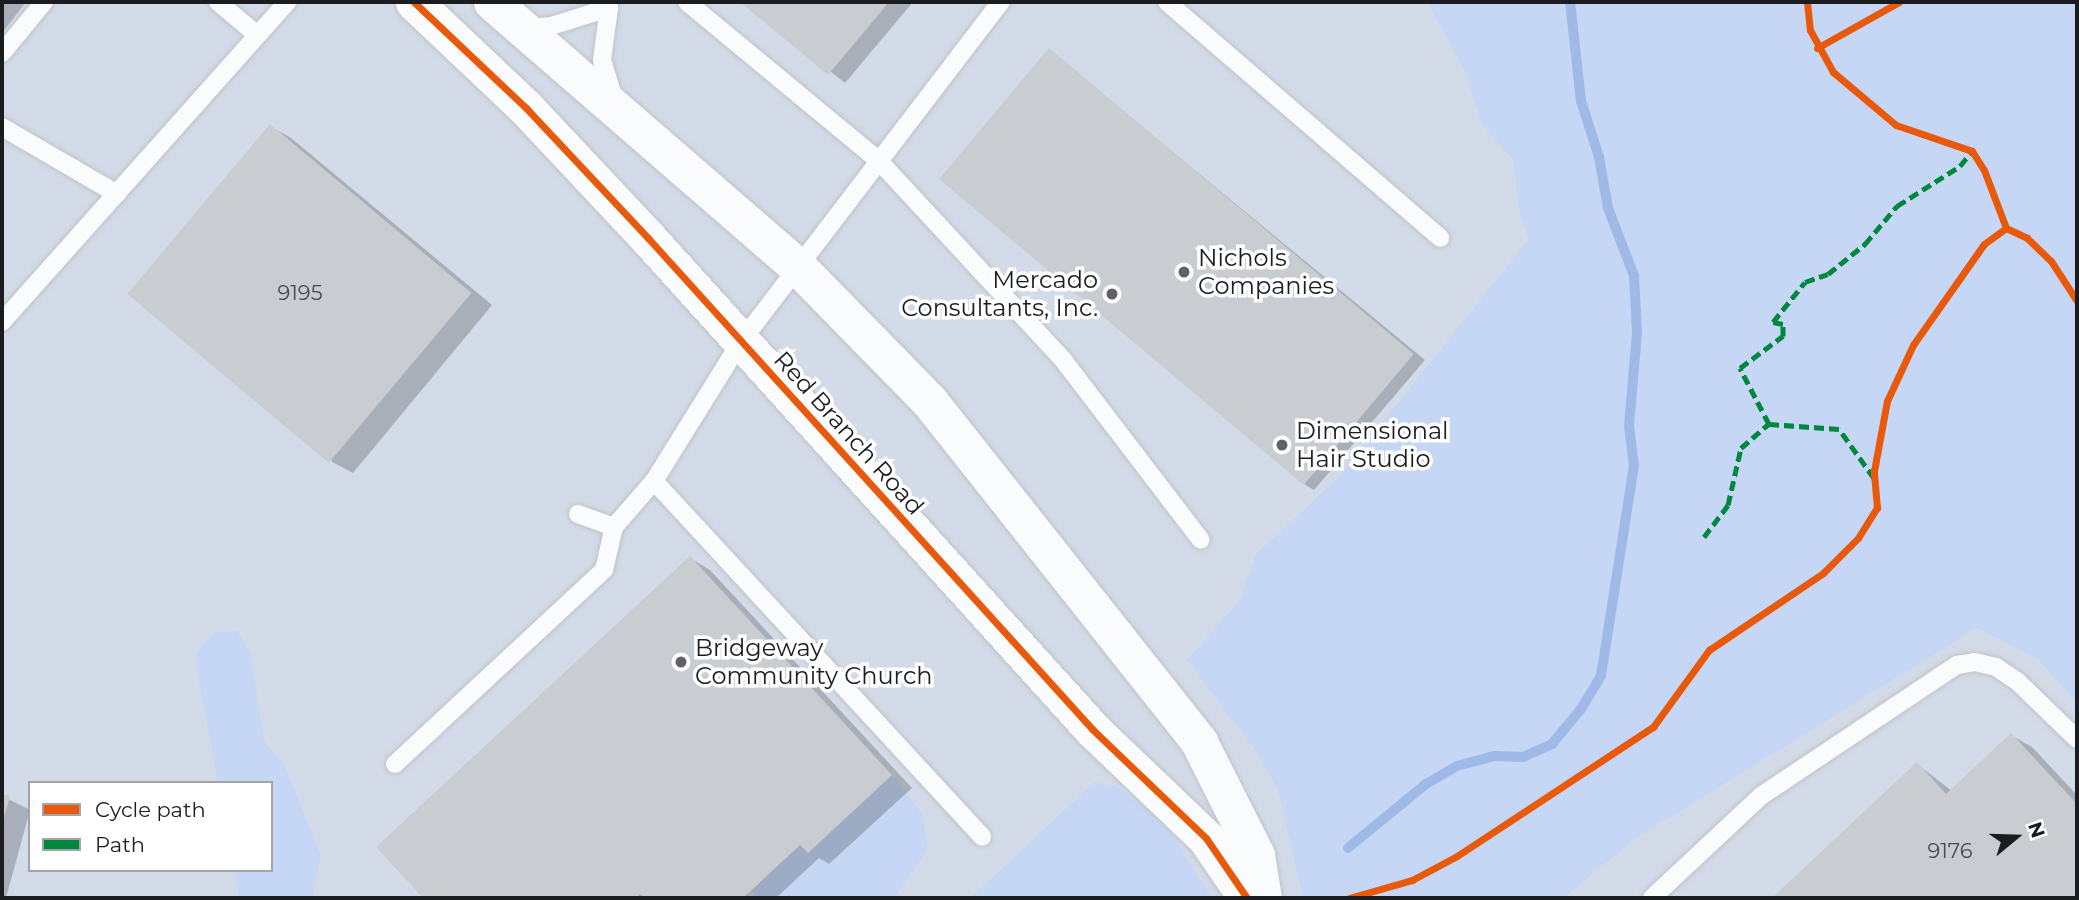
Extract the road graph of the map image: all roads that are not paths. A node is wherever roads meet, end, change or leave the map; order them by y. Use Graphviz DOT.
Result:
graph roads {
  1 [pos="44,2"];
  2 [pos="218,2"];
  3 [pos="287,2"];
  4 [pos="492,2"];
  5 [pos="687,2"];
  6 [pos="1001,2"];
  7 [pos="1167,2"];
  8 [pos="423,5"];
  9 [pos="612,5"];
  10 [pos="523,28"];
  11 [pos="256,34"];
  12 [pos="2,53"];
  13 [pos="618,109"];
  14 [pos="2,127"];
  15 [pos="879,161"];
  16 [pos="117,194"];
  17 [pos="1440,238"];
  18 [pos="798,267"];
  19 [pos="2,322"];
  20 [pos="740,343"];
  21 [pos="654,481"];
  22 [pos="578,514"];
  23 [pos="614,527"];
  24 [pos="1200,540"];
  25 [pos="2077,739"];
  26 [pos="395,764"];
  27 [pos="982,837"];
  28 [pos="1247,898"];
  29 [pos="1263,898"];
  30 [pos="1652,898"];
  1 -- 12 [label="lane"];
  2 -- 11 [label="lane"];
  3 -- 11 [label="lane"];
  4 -- 10 [label="street"];
  5 -- 15 [label="lane"];
  6 -- 15 [label="lane"];
  7 -- 17 [label="lane"];
  8 -- 20 [label="street, Red Branch Road"];
  9 -- 10 [label="lane"];
  9 -- 13 [label="lane"];
  10 -- 13 [label="street"];
  11 -- 16 [label="lane"];
  13 -- 18 [label="street"];
  14 -- 16 [label="lane"];
  15 -- 18 [label="lane"];
  15 -- 24 [label="lane"];
  16 -- 19 [label="lane"];
  18 -- 20 [label="lane"];
  18 -- 29 [label="street"];
  20 -- 21 [label="lane"];
  20 -- 28 [label="street, Red Branch Road"];
  21 -- 23 [label="lane"];
  21 -- 27 [label="lane"];
  22 -- 23 [label="lane"];
  23 -- 26 [label="lane"];
  25 -- 30 [label="lane"];
}
